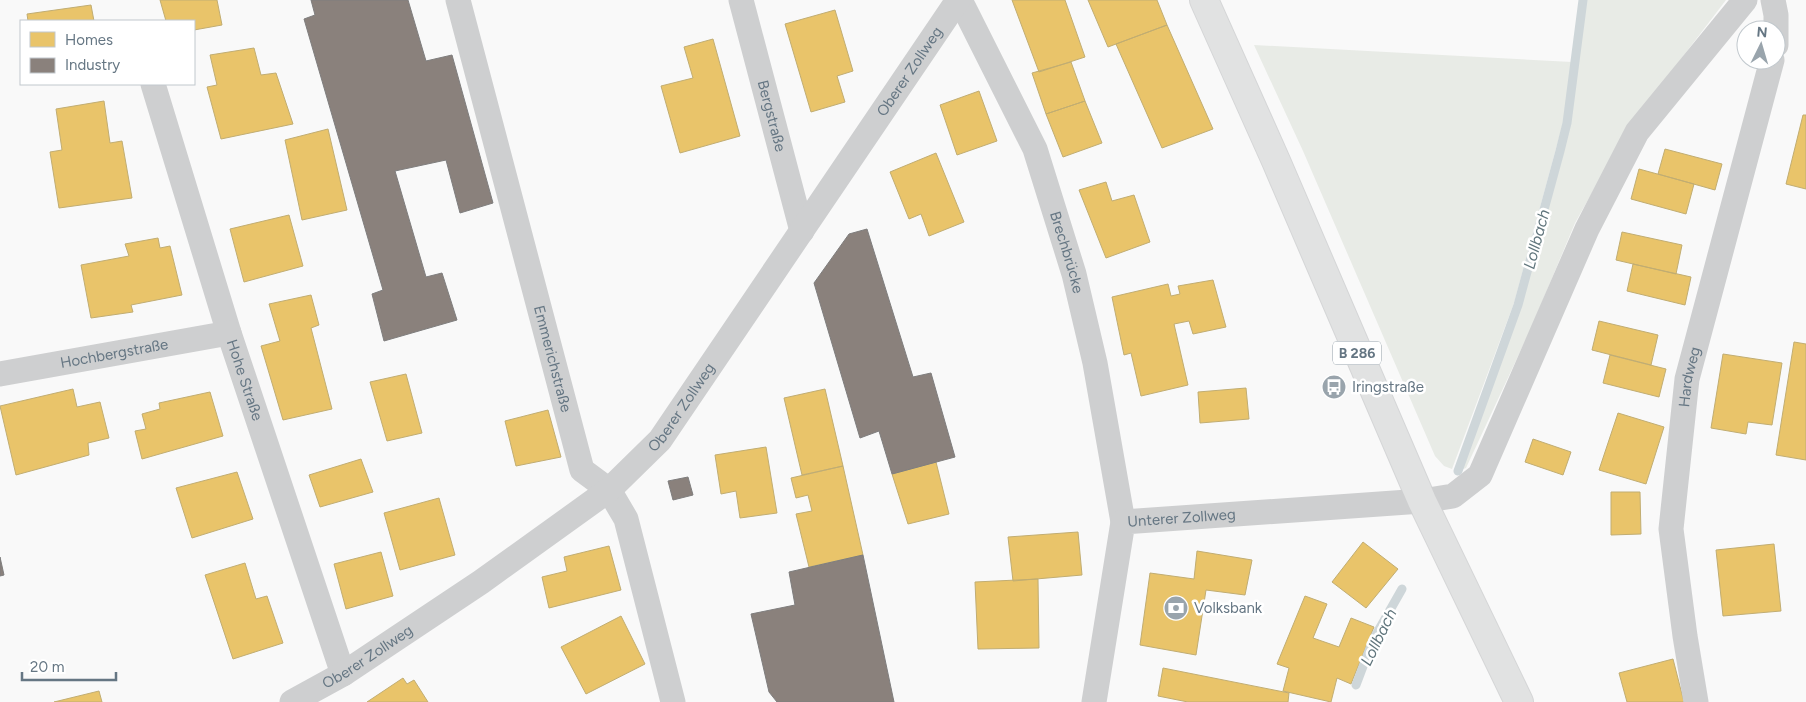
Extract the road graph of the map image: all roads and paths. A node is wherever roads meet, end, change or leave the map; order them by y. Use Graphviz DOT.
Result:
graph roads {
  1 [pos="458,0"];
  2 [pos="740,0"];
  3 [pos="959,0"];
  4 [pos="1204,0"];
  5 [pos="1745,0"];
  6 [pos="1773,0"];
  7 [pos="1776,20"];
  8 [pos="1769,70"];
  9 [pos="153,85"];
  10 [pos="802,231"];
  11 [pos="229,333"];
  12 [pos="0,374"];
  13 [pos="610,490"];
  14 [pos="1422,501"];
  15 [pos="1123,522"];
  16 [pos="344,674"];
  17 [pos="292,702"];
  18 [pos="673,702"];
  19 [pos="1094,702"];
  20 [pos="1519,702"];
  21 [pos="1696,702"];
  1 -- 13 [label="street, Emmerichstraße"];
  2 -- 10 [label="street, Bergstraße"];
  3 -- 10 [label="street, Oberer Zollweg"];
  3 -- 15 [label="street, Brechbrücke"];
  4 -- 14 [label="main road, B 286"];
  5 -- 14 [label="street"];
  6 -- 7 [label="street"];
  8 -- 21 [label="street, Hardweg"];
  9 -- 11 [label="street, Hohe Straße"];
  10 -- 13 [label="street, Oberer Zollweg"];
  11 -- 12 [label="street, Hochbergstraße"];
  11 -- 16 [label="street, Hohe Straße"];
  13 -- 16 [label="street, Oberer Zollweg"];
  13 -- 18 [label="street, Emmerichstraße"];
  14 -- 15 [label="street, Unterer Zollweg"];
  14 -- 20 [label="main road, B 286"];
  15 -- 19 [label="street, Unterer Zollweg"];
  16 -- 17 [label="street, Oberer Zollweg"];
}
